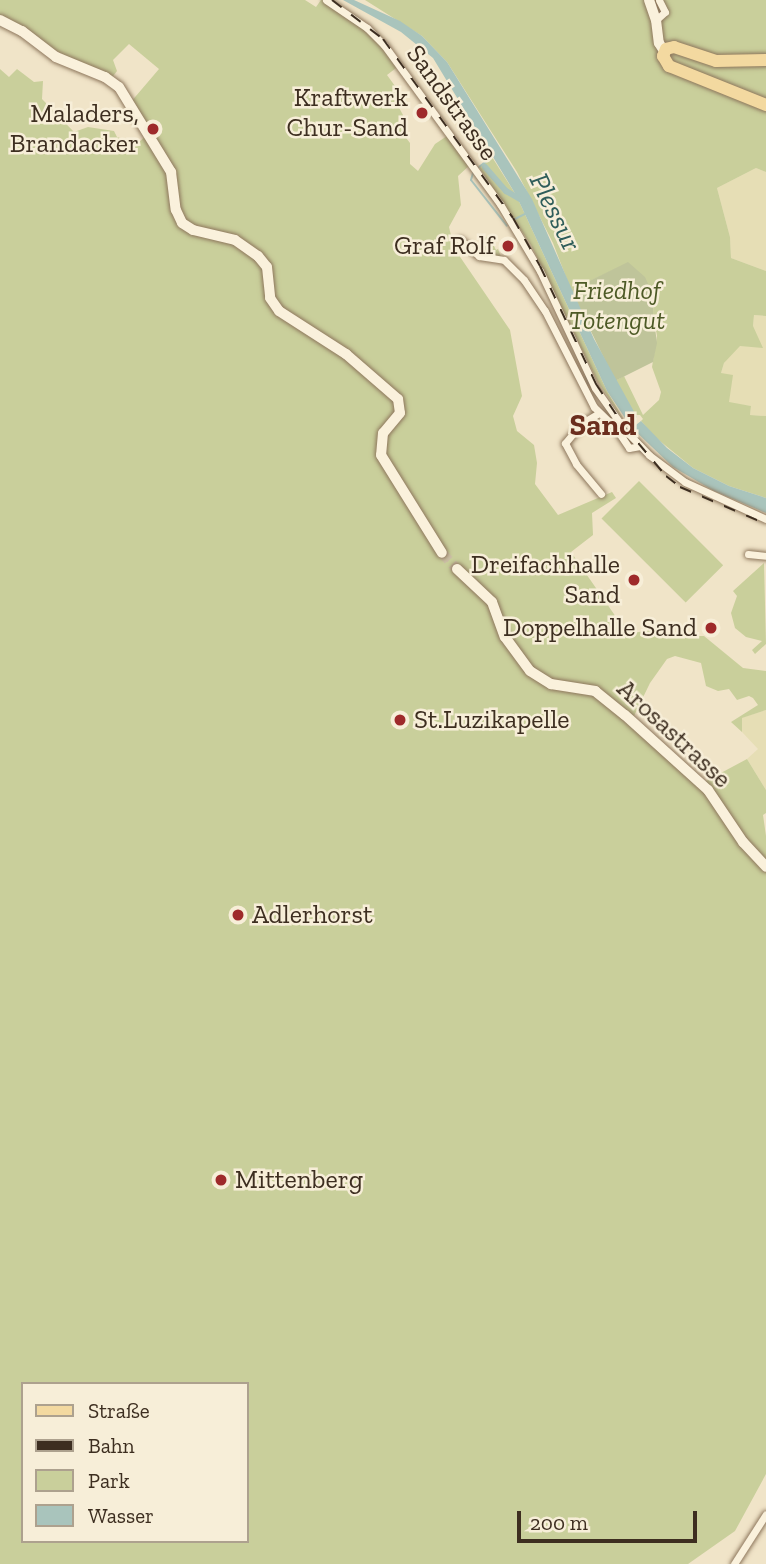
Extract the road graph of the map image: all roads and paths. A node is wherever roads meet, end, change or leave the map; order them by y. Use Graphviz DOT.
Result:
graph roads {
  1 [pos="326,0"];
  2 [pos="649,0"];
  3 [pos="659,0"];
  4 [pos="0,20"];
  5 [pos="656,20"];
  6 [pos="664,51"];
  7 [pos="766,60"];
  8 [pos="766,105"];
  9 [pos="460,240"];
  10 [pos="599,413"];
  11 [pos="640,446"];
  12 [pos="601,494"];
  13 [pos="766,519"];
  14 [pos="442,554"];
  15 [pos="748,554"];
  16 [pos="766,556"];
  17 [pos="457,569"];
  18 [pos="766,867"];
  19 [pos="766,1514"];
  20 [pos="733,1564"];
  1 -- 11 [label="street, Sandstrasse"];
  2 -- 5 [label="main road"];
  3 -- 5 [label="street"];
  4 -- 14 [label="main road"];
  5 -- 6 [label="main road"];
  6 -- 7 [label="main road"];
  6 -- 8 [label="main road"];
  9 -- 10 [label="street"];
  10 -- 11 [label="street"];
  10 -- 12 [label="street"];
  11 -- 13 [label="street, Sandstrasse"];
  15 -- 16 [label="street"];
  17 -- 18 [label="main road, Arosastrasse"];
  19 -- 20 [label="street"];
}
